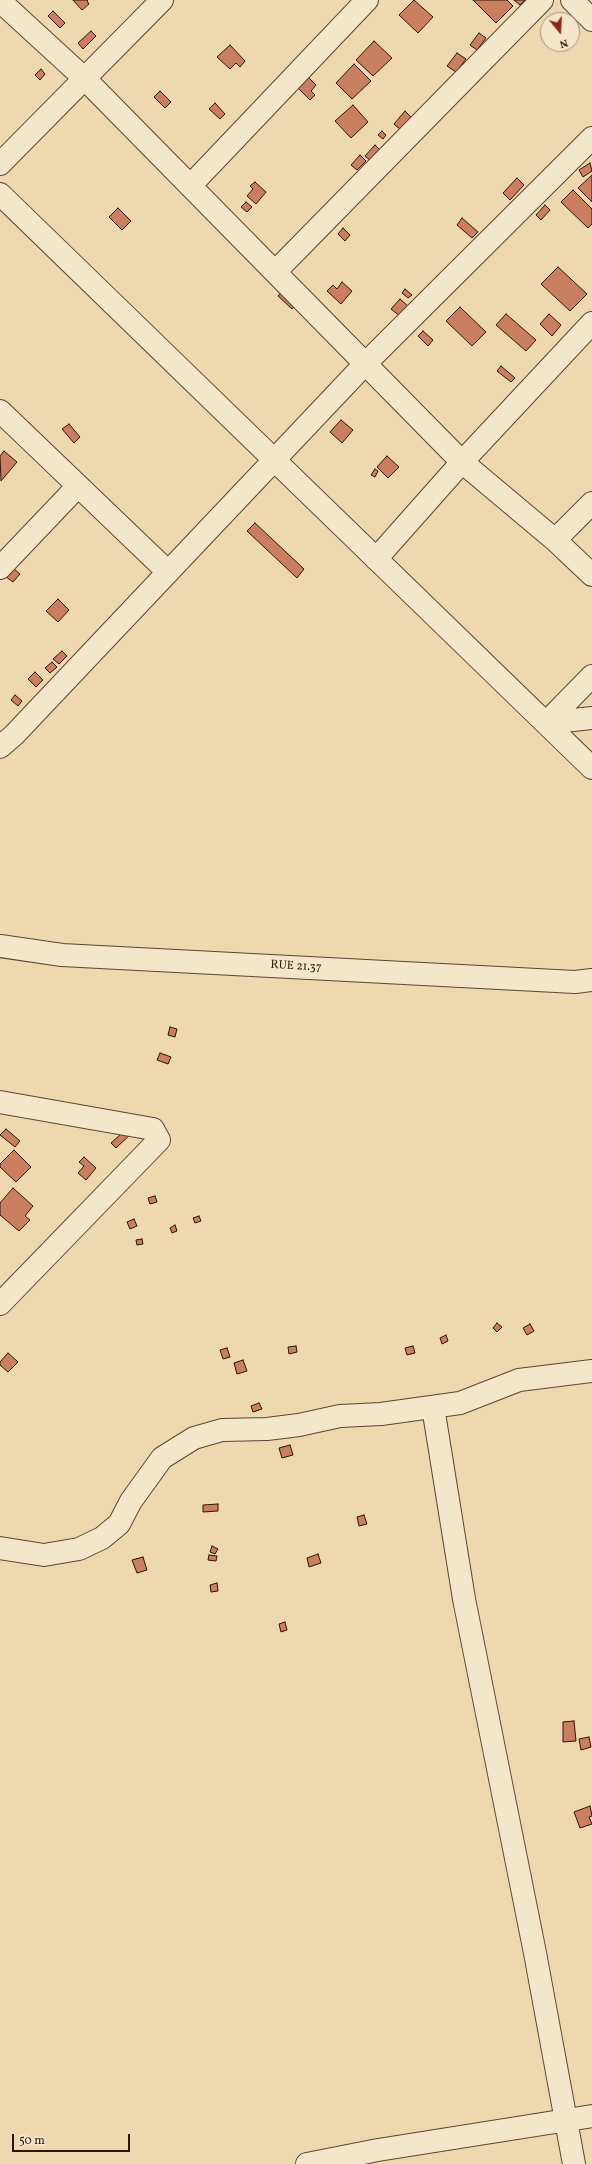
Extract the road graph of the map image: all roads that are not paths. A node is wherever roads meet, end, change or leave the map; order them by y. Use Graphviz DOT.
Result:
graph roads {
  1 [pos="162,0"];
  2 [pos="367,0"];
  3 [pos="542,0"];
  4 [pos="572,0"];
  5 [pos="0,1"];
  6 [pos="592,20"];
  7 [pos="85,79"];
  8 [pos="592,138"];
  9 [pos="0,164"];
  10 [pos="190,186"];
  11 [pos="0,194"];
  12 [pos="275,272"];
  13 [pos="592,323"];
  14 [pos="365,364"];
  15 [pos="0,411"];
  16 [pos="274,460"];
  17 [pos="462,462"];
  18 [pos="78,486"];
  19 [pos="592,503"];
  20 [pos="555,540"];
  21 [pos="376,559"];
  22 [pos="0,568"];
  23 [pos="167,571"];
  24 [pos="592,575"];
  25 [pos="592,676"];
  26 [pos="592,718"];
  27 [pos="546,723"];
  28 [pos="0,747"];
  29 [pos="592,768"];
  30 [pos="0,946"];
  31 [pos="592,980"];
  32 [pos="3,1106"];
  33 [pos="0,1304"];
  34 [pos="592,1370"];
  35 [pos="433,1407"];
  36 [pos="0,1548"];
  37 [pos="592,2116"];
  38 [pos="567,2120"];
  39 [pos="307,2164"];
  40 [pos="574,2164"];
  1 -- 7 [label="street"];
  2 -- 10 [label="street"];
  3 -- 12 [label="street"];
  4 -- 6 [label="street"];
  5 -- 7 [label="street"];
  7 -- 9 [label="street"];
  7 -- 10 [label="street"];
  8 -- 14 [label="street"];
  10 -- 12 [label="street"];
  11 -- 16 [label="street"];
  12 -- 14 [label="street"];
  13 -- 17 [label="street"];
  14 -- 16 [label="street"];
  14 -- 17 [label="street"];
  15 -- 18 [label="street"];
  16 -- 21 [label="street"];
  16 -- 23 [label="street"];
  17 -- 20 [label="street"];
  17 -- 21 [label="street"];
  18 -- 22 [label="street"];
  18 -- 23 [label="street"];
  19 -- 20 [label="street"];
  20 -- 24 [label="street"];
  21 -- 27 [label="street"];
  23 -- 28 [label="street"];
  25 -- 27 [label="street"];
  26 -- 27 [label="street"];
  27 -- 29 [label="street"];
  30 -- 31 [label="street, RUE 21.37"];
  32 -- 33 [label="street"];
  34 -- 35 [label="street"];
  35 -- 36 [label="street"];
  35 -- 38 [label="street"];
  37 -- 38 [label="street"];
  38 -- 39 [label="street"];
  38 -- 40 [label="street"];
}
